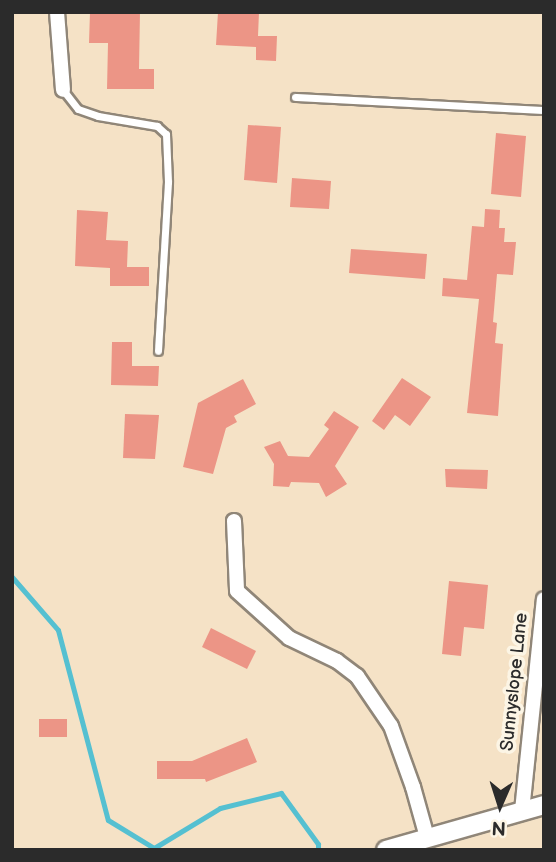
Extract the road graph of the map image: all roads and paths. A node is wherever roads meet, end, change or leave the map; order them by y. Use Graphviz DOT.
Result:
graph roads {
  1 [pos="57,12"];
  2 [pos="63,90"];
  3 [pos="295,97"];
  4 [pos="544,110"];
  5 [pos="158,351"];
  6 [pos="234,522"];
  7 [pos="544,598"];
  8 [pos="544,806"];
  9 [pos="522,811"];
  10 [pos="427,837"];
  11 [pos="386,850"];
  1 -- 2 [label="street"];
  2 -- 5 [label="lane"];
  3 -- 4 [label="lane"];
  6 -- 10 [label="street"];
  7 -- 9 [label="street, Sunnyslope Lane"];
  8 -- 9 [label="street"];
  9 -- 10 [label="street"];
  10 -- 11 [label="street"];
}
